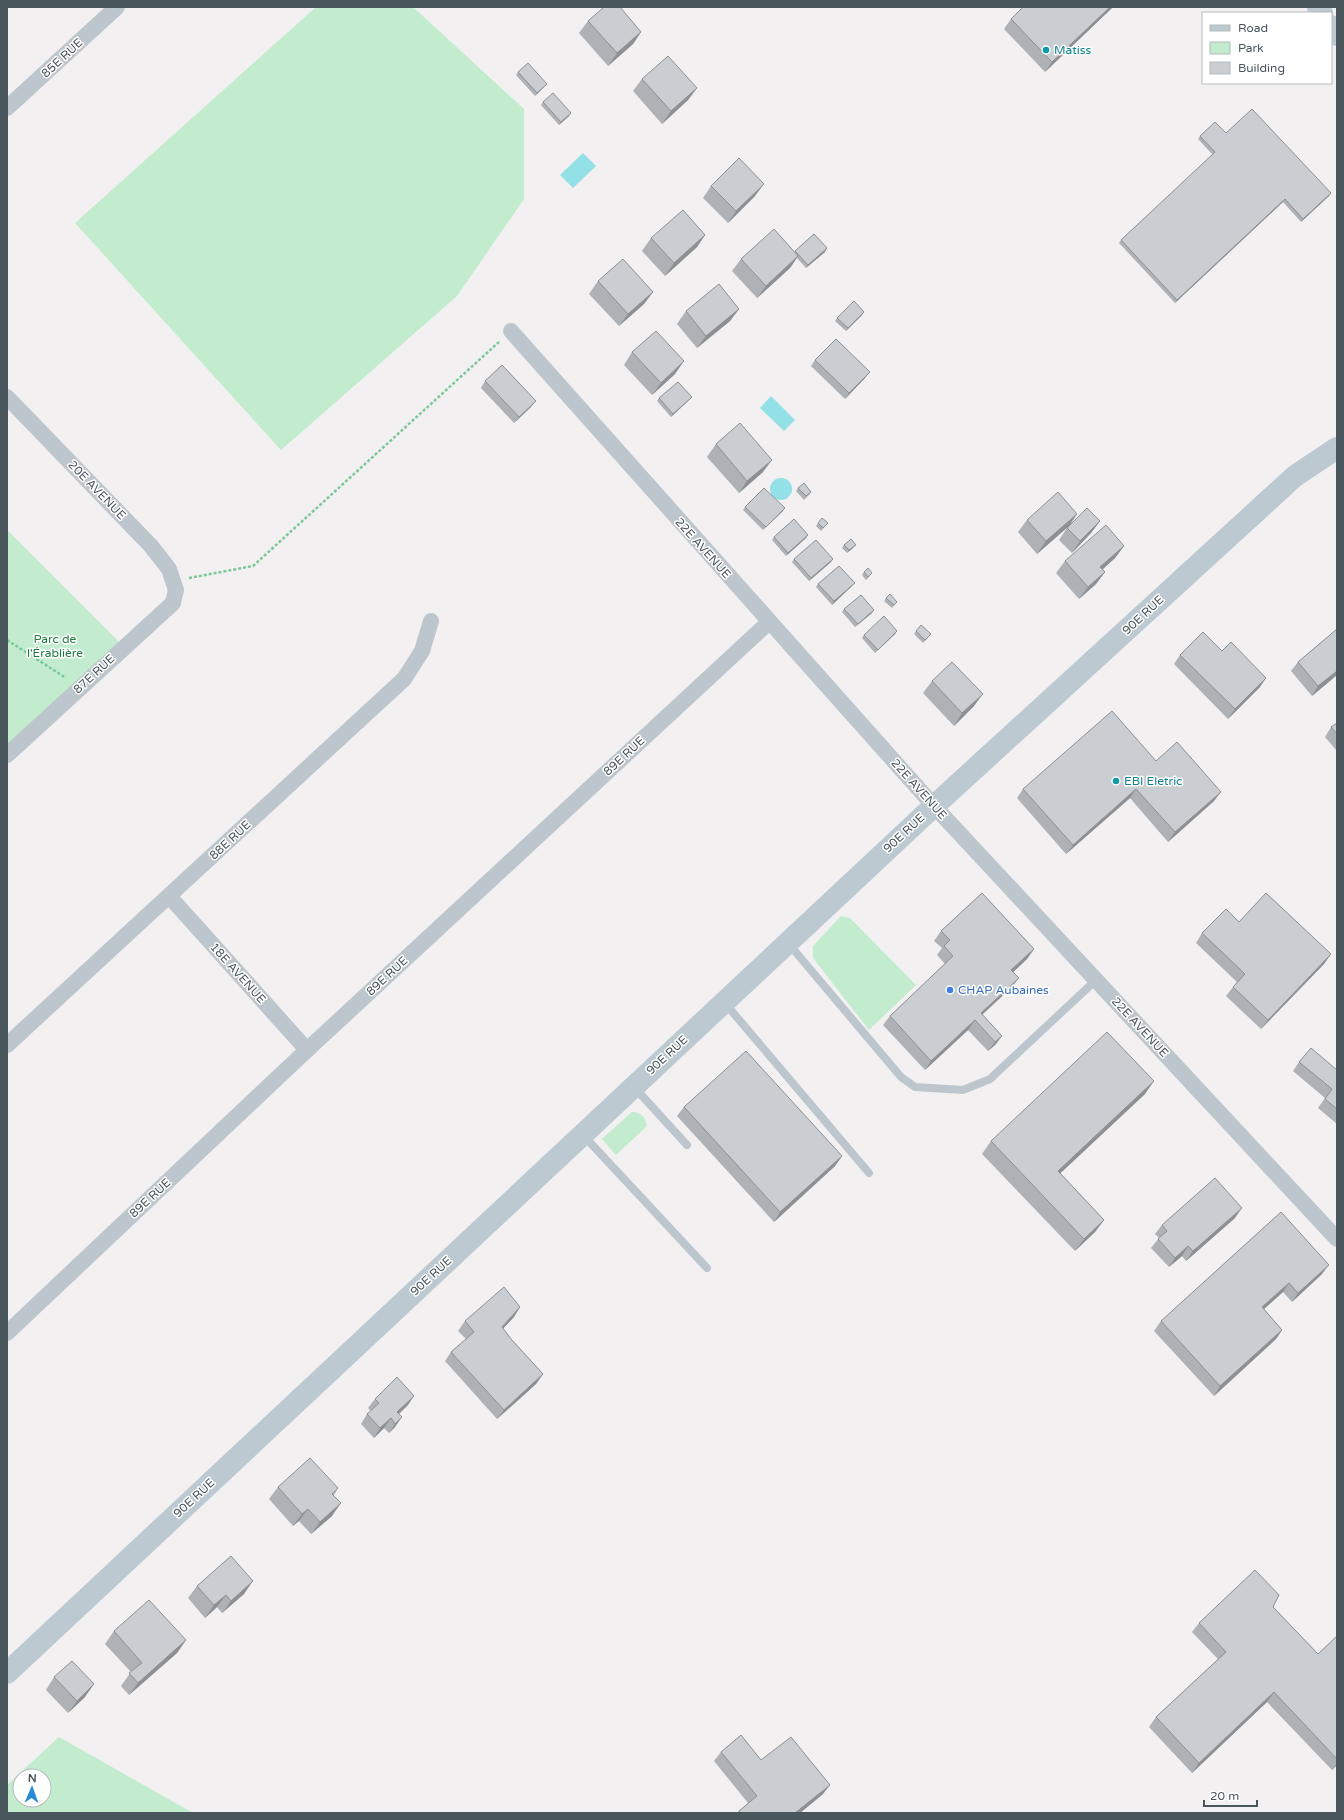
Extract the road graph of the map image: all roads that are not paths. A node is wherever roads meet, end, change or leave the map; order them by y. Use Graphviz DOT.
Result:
graph roads {
  1 [pos="117,7"];
  2 [pos="7,108"];
  3 [pos="511,331"];
  4 [pos="7,397"];
  5 [pos="1337,448"];
  6 [pos="174,586"];
  7 [pos="431,621"];
  8 [pos="769,622"];
  9 [pos="7,755"];
  10 [pos="934,806"];
  11 [pos="169,896"];
  12 [pos="787,942"];
  13 [pos="1096,980"];
  14 [pos="724,1002"];
  15 [pos="7,1045"];
  16 [pos="307,1050"];
  17 [pos="634,1086"];
  18 [pos="582,1134"];
  19 [pos="687,1145"];
  20 [pos="868,1173"];
  21 [pos="1337,1239"];
  22 [pos="707,1268"];
  23 [pos="7,1333"];
  24 [pos="7,1673"];
  1 -- 2 [label="street, 85E RUE"];
  3 -- 8 [label="street, 22E AVENUE"];
  4 -- 6 [label="street, 20E AVENUE"];
  5 -- 10 [label="street, 90E RUE"];
  6 -- 9 [label="street, 87E RUE"];
  7 -- 11 [label="street, 88E RUE"];
  8 -- 10 [label="street, 22E AVENUE"];
  8 -- 16 [label="street, 89E RUE"];
  10 -- 12 [label="street, 90E RUE"];
  10 -- 13 [label="street, 22E AVENUE"];
  11 -- 15 [label="street, 88E RUE"];
  11 -- 16 [label="street, 18E AVENUE"];
  12 -- 13 [label="lane"];
  12 -- 14 [label="street, 90E RUE"];
  13 -- 21 [label="street, 22E AVENUE"];
  14 -- 17 [label="street, 90E RUE"];
  14 -- 20 [label="lane"];
  16 -- 23 [label="street, 89E RUE"];
  17 -- 18 [label="street, 90E RUE"];
  17 -- 19 [label="lane"];
  18 -- 22 [label="lane"];
  18 -- 24 [label="street, 90E RUE"];
}
